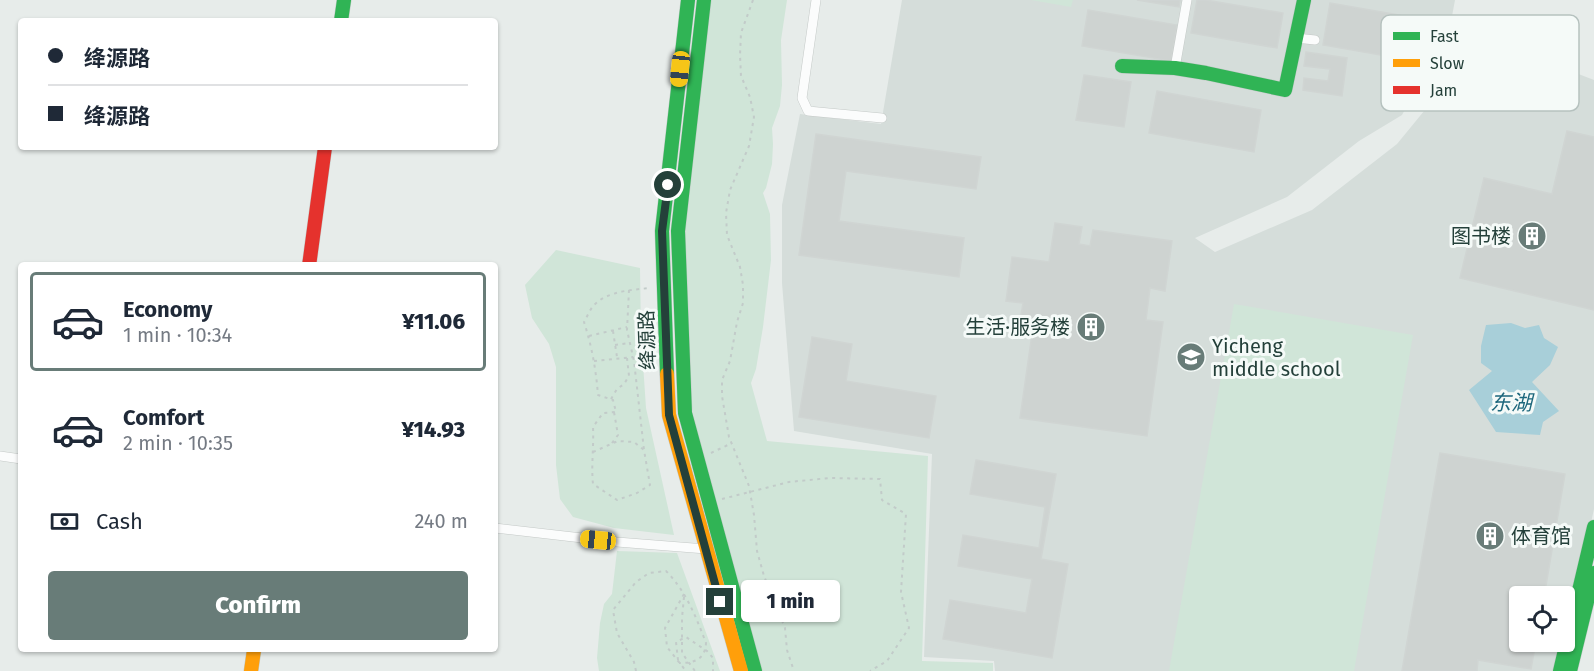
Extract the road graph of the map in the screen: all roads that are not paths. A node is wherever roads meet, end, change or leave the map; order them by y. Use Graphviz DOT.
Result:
graph roads {
  1 [pos="344,0"];
  2 [pos="688,0"];
  3 [pos="704,0"];
  4 [pos="816,0"];
  5 [pos="1187,0"];
  6 [pos="1304,0"];
  7 [pos="341,18"];
  8 [pos="1296,38"];
  9 [pos="1315,40"];
  10 [pos="1122,66"];
  11 [pos="1175,68"];
  12 [pos="882,118"];
  13 [pos="325,150"];
  14 [pos="310,262"];
  15 [pos="0,456"];
  16 [pos="18,459"];
  17 [pos="1594,527"];
  18 [pos="498,528"];
  19 [pos="706,549"];
  20 [pos="1594,573"];
  21 [pos="254,652"];
  22 [pos="251,671"];
  23 [pos="741,671"];
  24 [pos="755,671"];
  25 [pos="1560,671"];
  26 [pos="1570,671"];
  1 -- 7 [label="main road"];
  2 -- 19 [label="main road, 绛源路"];
  3 -- 24 [label="main road, 绛源路"];
  4 -- 12 [label="street"];
  5 -- 11 [label="street"];
  6 -- 8 [label="main road"];
  8 -- 9 [label="street"];
  8 -- 11 [label="main road"];
  10 -- 11 [label="main road"];
  13 -- 14 [label="main road"];
  15 -- 16 [label="street"];
  17 -- 25 [label="main road"];
  18 -- 19 [label="street"];
  19 -- 23 [label="main road, 绛源路"];
  20 -- 26 [label="main road"];
  21 -- 22 [label="main road"];
}
